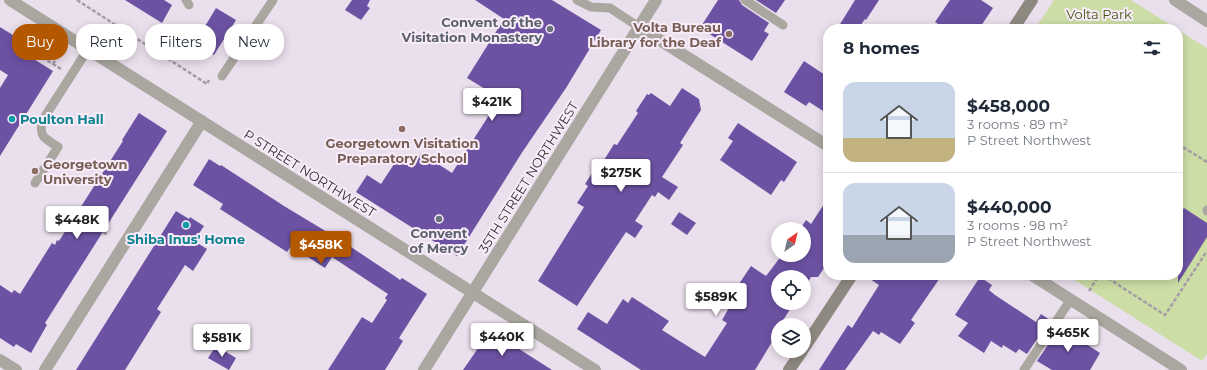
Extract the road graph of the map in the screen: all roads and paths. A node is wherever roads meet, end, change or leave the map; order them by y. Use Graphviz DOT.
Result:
graph roads {
  1 [pos="10,0"];
  2 [pos="78,0"];
  3 [pos="273,0"];
  4 [pos="577,0"];
  5 [pos="656,0"];
  6 [pos="745,0"];
  7 [pos="1032,0"];
  8 [pos="1175,0"];
  9 [pos="608,4"];
  10 [pos="1207,21"];
  11 [pos="1016,24"];
  12 [pos="783,25"];
  13 [pos="639,26"];
  14 [pos="76,41"];
  15 [pos="46,60"];
  16 [pos="55,60"];
  17 [pos="81,60"];
  18 [pos="105,60"];
  19 [pos="53,64"];
  20 [pos="62,70"];
  21 [pos="222,76"];
  22 [pos="202,121"];
  23 [pos="823,143"];
  24 [pos="1183,147"];
  25 [pos="1207,162"];
  26 [pos="35,183"];
  27 [pos="103,232"];
  28 [pos="108,235"];
  29 [pos="1207,251"];
  30 [pos="849,280"];
  31 [pos="1040,280"];
  32 [pos="1096,280"];
  33 [pos="1111,280"];
  34 [pos="1089,291"];
  35 [pos="472,292"];
  36 [pos="1071,299"];
  37 [pos="811,337"];
  38 [pos="797,358"];
  39 [pos="0,360"];
  40 [pos="16,370"];
  41 [pos="45,370"];
  42 [pos="424,370"];
  43 [pos="595,370"];
  44 [pos="789,370"];
  45 [pos="1024,370"];
  46 [pos="1181,370"];
  1 -- 14 [label="street, P STREET NORTHWEST"];
  2 -- 21 [label="path"];
  3 -- 21 [label="lane"];
  4 -- 9 [label="lane"];
  5 -- 13 [label="street, 35TH STREET NORTHWEST"];
  6 -- 12 [label="lane"];
  7 -- 11 [label="street"];
  8 -- 10 [label="street"];
  9 -- 13 [label="lane"];
  13 -- 23 [label="street"];
  13 -- 35 [label="street, 35TH STREET NORTHWEST"];
  15 -- 19 [label="path"];
  16 -- 19 [label="path"];
  17 -- 26 [label="lane"];
  18 -- 22 [label="street, P STREET NORTHWEST"];
  19 -- 20 [label="path"];
  22 -- 35 [label="street, P STREET NORTHWEST"];
  22 -- 41 [label="street"];
  24 -- 25 [label="path"];
  27 -- 28 [label="path"];
  29 -- 33 [label="path"];
  30 -- 37 [label="street"];
  31 -- 36 [label="street"];
  32 -- 34 [label="path"];
  35 -- 42 [label="street, 35TH STREET NORTHWEST"];
  35 -- 43 [label="street, P STREET NORTHWEST"];
  36 -- 45 [label="lane"];
  36 -- 46 [label="street"];
  38 -- 44 [label="street"];
  39 -- 40 [label="street"];
}
